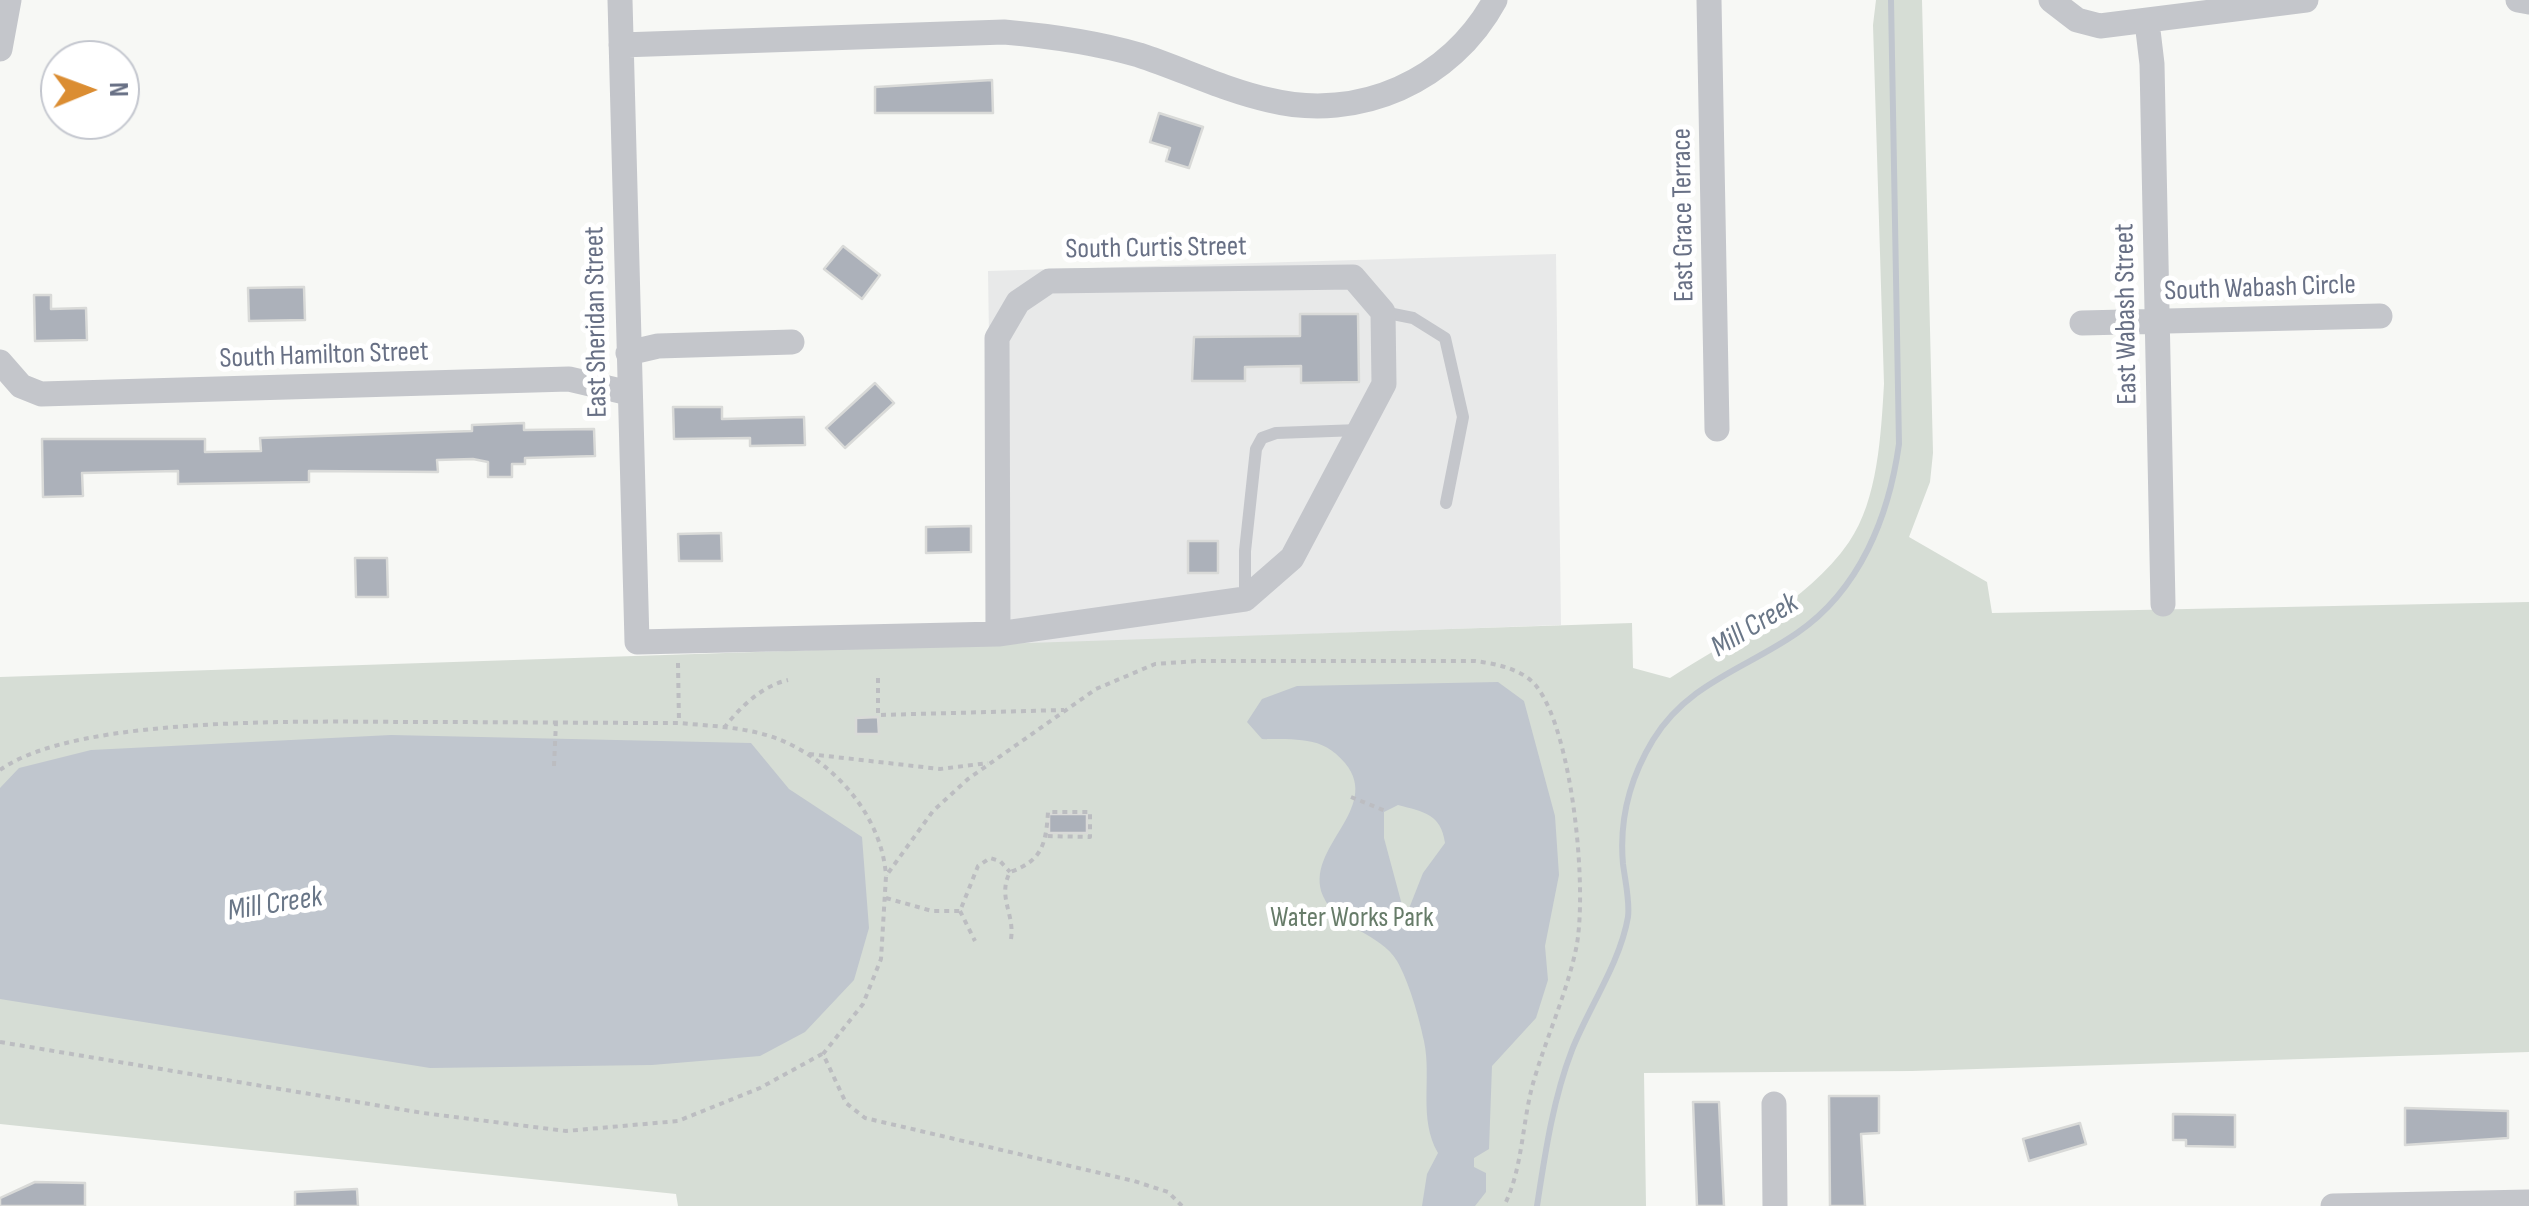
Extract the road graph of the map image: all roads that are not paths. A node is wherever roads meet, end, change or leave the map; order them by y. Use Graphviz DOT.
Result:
graph roads {
  1 [pos="8,0"];
  2 [pos="620,0"];
  3 [pos="1495,0"];
  4 [pos="1709,0"];
  5 [pos="2051,0"];
  6 [pos="2306,0"];
  7 [pos="2518,0"];
  8 [pos="2529,2"];
  9 [pos="2148,22"];
  10 [pos="621,45"];
  11 [pos="0,50"];
  12 [pos="1382,312"];
  13 [pos="2380,316"];
  14 [pos="2156,322"];
  15 [pos="2082,323"];
  16 [pos="792,342"];
  17 [pos="628,353"];
  18 [pos="0,362"];
  19 [pos="629,393"];
  20 [pos="1717,428"];
  21 [pos="1359,430"];
  22 [pos="1446,503"];
  23 [pos="1245,600"];
  24 [pos="2163,604"];
  25 [pos="998,634"];
  26 [pos="1774,1104"];
  27 [pos="2529,1202"];
  28 [pos="1775,1206"];
  29 [pos="2333,1206"];
  1 -- 11 [label="street"];
  2 -- 10 [label="street, East Sheridan Street"];
  3 -- 10 [label="street"];
  4 -- 20 [label="street, East Grace Terrace"];
  5 -- 9 [label="street"];
  6 -- 9 [label="street"];
  7 -- 8 [label="street"];
  9 -- 14 [label="street, East Wabash Street"];
  10 -- 17 [label="street, East Sheridan Street"];
  12 -- 21 [label="street"];
  12 -- 22 [label="lane, South Curtis Street"];
  12 -- 25 [label="street, South Curtis Street"];
  13 -- 14 [label="street, South Wabash Circle"];
  14 -- 15 [label="street, South Wabash Circle"];
  14 -- 24 [label="street, East Wabash Street"];
  16 -- 17 [label="street"];
  17 -- 19 [label="street, East Sheridan Street"];
  18 -- 19 [label="street, South Hamilton Street"];
  19 -- 25 [label="street, East Sheridan Street"];
  21 -- 23 [label="street"];
  21 -- 23 [label="lane"];
  23 -- 25 [label="street"];
  26 -- 28 [label="street"];
  27 -- 29 [label="street"];
}
